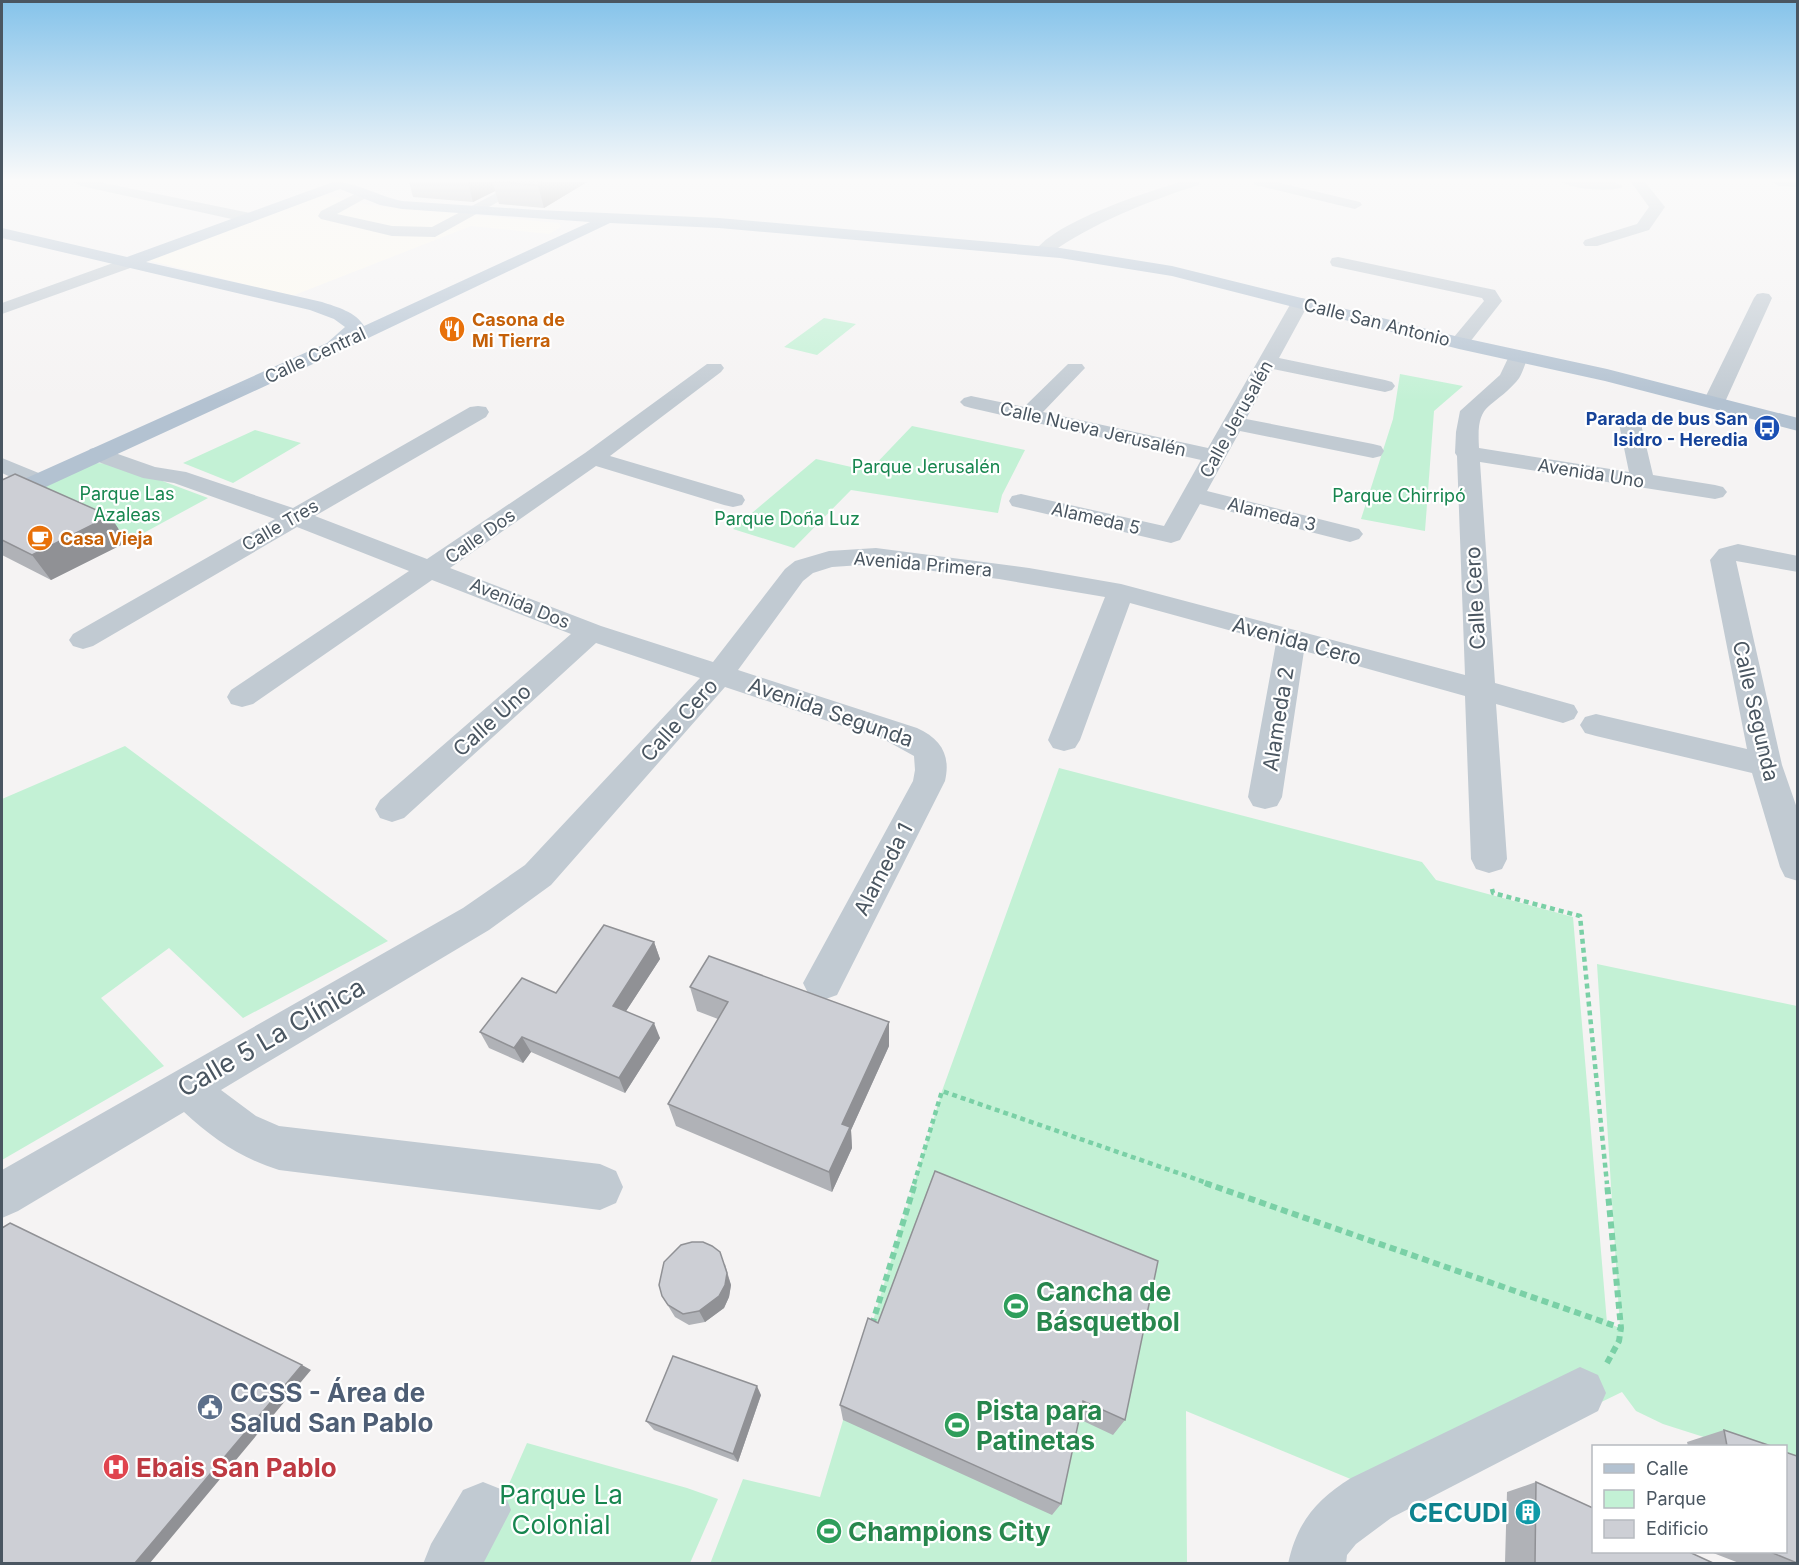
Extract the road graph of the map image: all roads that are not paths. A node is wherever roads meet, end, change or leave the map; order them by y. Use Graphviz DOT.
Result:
graph roads {
  1 [pos="94,255"];
  2 [pos="162,255"];
  3 [pos="528,255"];
  4 [pos="1069,255"];
  5 [pos="150,260"];
  6 [pos="1338,262"];
  7 [pos="127,263"];
  8 [pos="1762,298"];
  9 [pos="1300,303"];
  10 [pos="316,306"];
  11 [pos="415,308"];
  12 [pos="2,309"];
  13 [pos="1459,343"];
  14 [pos="332,348"];
  15 [pos="1518,356"];
  16 [pos="1267,362"];
  17 [pos="714,368"];
  18 [pos="1075,368"];
  19 [pos="1385,386"];
  20 [pos="971,402"];
  21 [pos="1714,402"];
  22 [pos="478,412"];
  23 [pos="1029,414"];
  24 [pos="1234,423"];
  25 [pos="1630,423"];
  26 [pos="1797,425"];
  27 [pos="108,450"];
  28 [pos="1373,451"];
  29 [pos="1466,453"];
  30 [pos="1215,456"];
  31 [pos="593,458"];
  32 [pos="2,465"];
  33 [pos="38,481"];
  34 [pos="1643,481"];
  35 [pos="1715,492"];
  36 [pos="1194,495"];
  37 [pos="2,498"];
  38 [pos="733,500"];
  39 [pos="1022,501"];
  40 [pos="294,517"];
  41 [pos="1350,534"];
  42 [pos="1171,535"];
  43 [pos="814,562"];
  44 [pos="1797,564"];
  45 [pos="432,569"];
  46 [pos="1031,574"];
  47 [pos="1121,592"];
  48 [pos="591,632"];
  49 [pos="83,640"];
  50 [pos="1291,640"];
  51 [pos="720,674"];
  52 [pos="1480,690"];
  53 [pos="242,698"];
  54 [pos="1563,712"];
  55 [pos="1596,724"];
  56 [pos="1064,740"];
  57 [pos="930,752"];
  58 [pos="1766,765"];
  59 [pos="1264,797"];
  60 [pos="392,809"];
  61 [pos="1489,859"];
  62 [pos="1797,867"];
  63 [pos="538,875"];
  64 [pos="823,983"];
  65 [pos="186,1087"];
  66 [pos="600,1187"];
  67 [pos="2,1195"];
  68 [pos="1580,1393"];
  69 [pos="483,1510"];
  70 [pos="451,1563"];
  71 [pos="1317,1563"];
  1 -- 7 [label="main road"];
  2 -- 5 [label="main road"];
  3 -- 11 [label="main road, Calle Central"];
  4 -- 9 [label="main road, Calle San Antonio"];
  5 -- 7 [label="main road"];
  5 -- 10 [label="main road"];
  6 -- 13 [label="street"];
  7 -- 12 [label="street"];
  8 -- 21 [label="street"];
  9 -- 13 [label="main road, Calle San Antonio"];
  9 -- 16 [label="street, Calle Jerusalén"];
  10 -- 11 [label="main road"];
  10 -- 14 [label="main road"];
  11 -- 14 [label="main road, Calle Central"];
  13 -- 15 [label="main road, Calle San Antonio"];
  14 -- 27 [label="main road, Calle Central"];
  15 -- 21 [label="main road, Calle San Antonio"];
  15 -- 29 [label="street, Calle Cero"];
  16 -- 19 [label="street"];
  16 -- 24 [label="street, Calle Jerusalén"];
  17 -- 31 [label="street, Calle Dos"];
  18 -- 23 [label="street"];
  20 -- 23 [label="street, Calle Nueva Jerusalén"];
  21 -- 26 [label="main road, Calle San Antonio"];
  22 -- 40 [label="street, Calle Tres"];
  23 -- 30 [label="street, Calle Nueva Jerusalén"];
  24 -- 28 [label="street"];
  24 -- 30 [label="street, Calle Jerusalén"];
  25 -- 34 [label="street"];
  27 -- 33 [label="main road, Calle Central"];
  27 -- 40 [label="street, Avenida Dos"];
  29 -- 34 [label="street, Avenida Uno"];
  29 -- 52 [label="street, Calle Cero"];
  30 -- 36 [label="street, Calle Jerusalén"];
  31 -- 38 [label="street"];
  31 -- 45 [label="street, Calle Dos"];
  32 -- 33 [label="street"];
  33 -- 37 [label="main road, Calle Central"];
  34 -- 35 [label="street, Avenida Uno"];
  36 -- 41 [label="street, Alameda 3"];
  36 -- 42 [label="street, Calle Jerusalén"];
  39 -- 42 [label="street, Alameda 5"];
  40 -- 45 [label="street, Avenida Dos"];
  40 -- 49 [label="street, Calle Tres"];
  43 -- 46 [label="street, Avenida Primera"];
  43 -- 51 [label="street, Calle Cero"];
  44 -- 58 [label="street, Calle Segunda"];
  45 -- 48 [label="street, Avenida Dos"];
  45 -- 53 [label="street, Calle Dos"];
  46 -- 47 [label="street, Avenida Cero"];
  47 -- 50 [label="street, Avenida Cero"];
  47 -- 56 [label="street"];
  48 -- 51 [label="street, Avenida Segunda"];
  48 -- 60 [label="street, Calle Uno"];
  50 -- 52 [label="street, Avenida Cero"];
  50 -- 59 [label="street, Alameda 2"];
  51 -- 57 [label="street, Avenida Segunda"];
  51 -- 63 [label="street, Calle Cero"];
  52 -- 54 [label="street, Avenida Cero"];
  52 -- 61 [label="street, Calle Cero"];
  55 -- 58 [label="street"];
  57 -- 64 [label="street, Alameda 1"];
  58 -- 62 [label="street, Calle Segunda"];
  63 -- 65 [label="street, Calle 5 La Clínica"];
  65 -- 66 [label="street"];
  65 -- 67 [label="street, Calle 5 La Clínica"];
  68 -- 71 [label="street"];
  69 -- 70 [label="street"];
}
